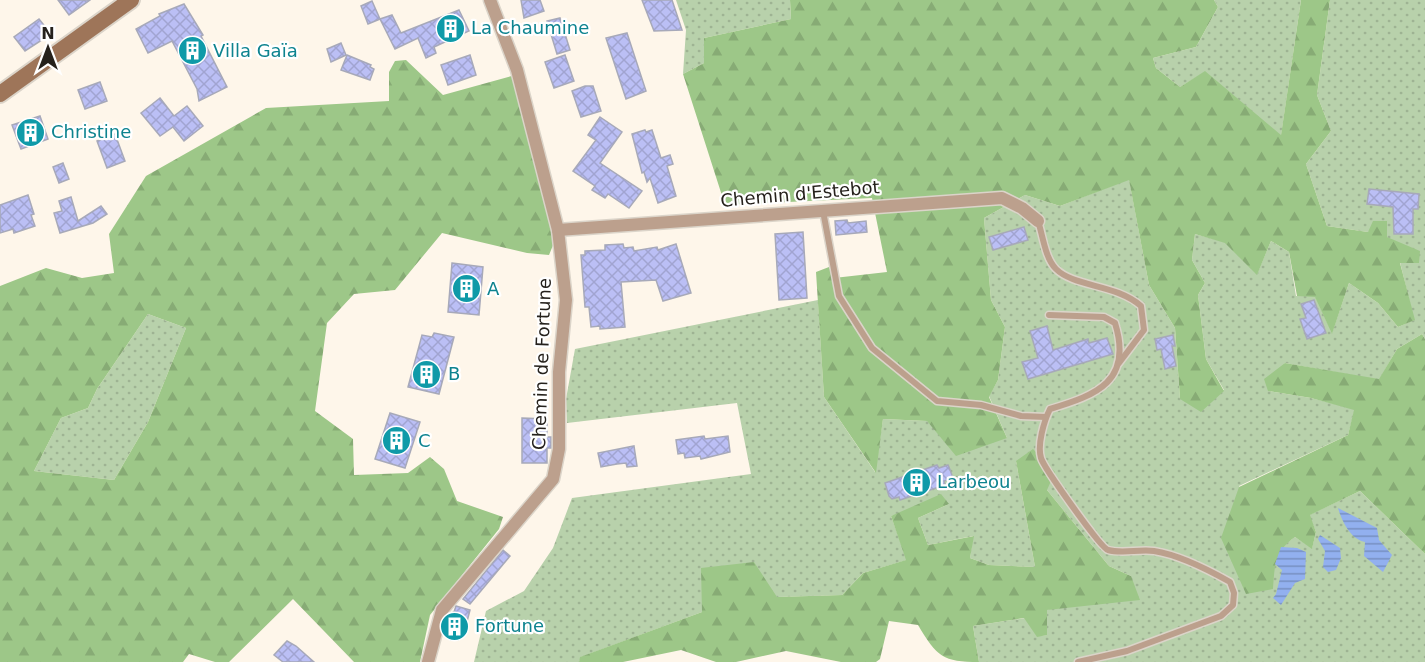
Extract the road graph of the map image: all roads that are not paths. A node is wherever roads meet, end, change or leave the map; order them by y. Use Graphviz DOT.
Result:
graph roads {
  1 [pos="131,0"];
  2 [pos="490,0"];
  3 [pos="0,93"];
  4 [pos="823,210"];
  5 [pos="1038,221"];
  6 [pos="558,230"];
  7 [pos="1049,315"];
  8 [pos="1119,363"];
  9 [pos="1046,417"];
  10 [pos="428,662"];
  11 [pos="1078,662"];
  1 -- 3 [label="main road"];
  2 -- 6 [label="street, Chemin de Fortune"];
  4 -- 5 [label="street, Chemin d'Estebot"];
  4 -- 6 [label="street, Chemin d'Estebot"];
  4 -- 9 [label="lane"];
  5 -- 8 [label="lane"];
  6 -- 10 [label="street, Chemin de Fortune"];
  7 -- 8 [label="lane"];
  8 -- 9 [label="lane"];
  9 -- 11 [label="lane"];
}
